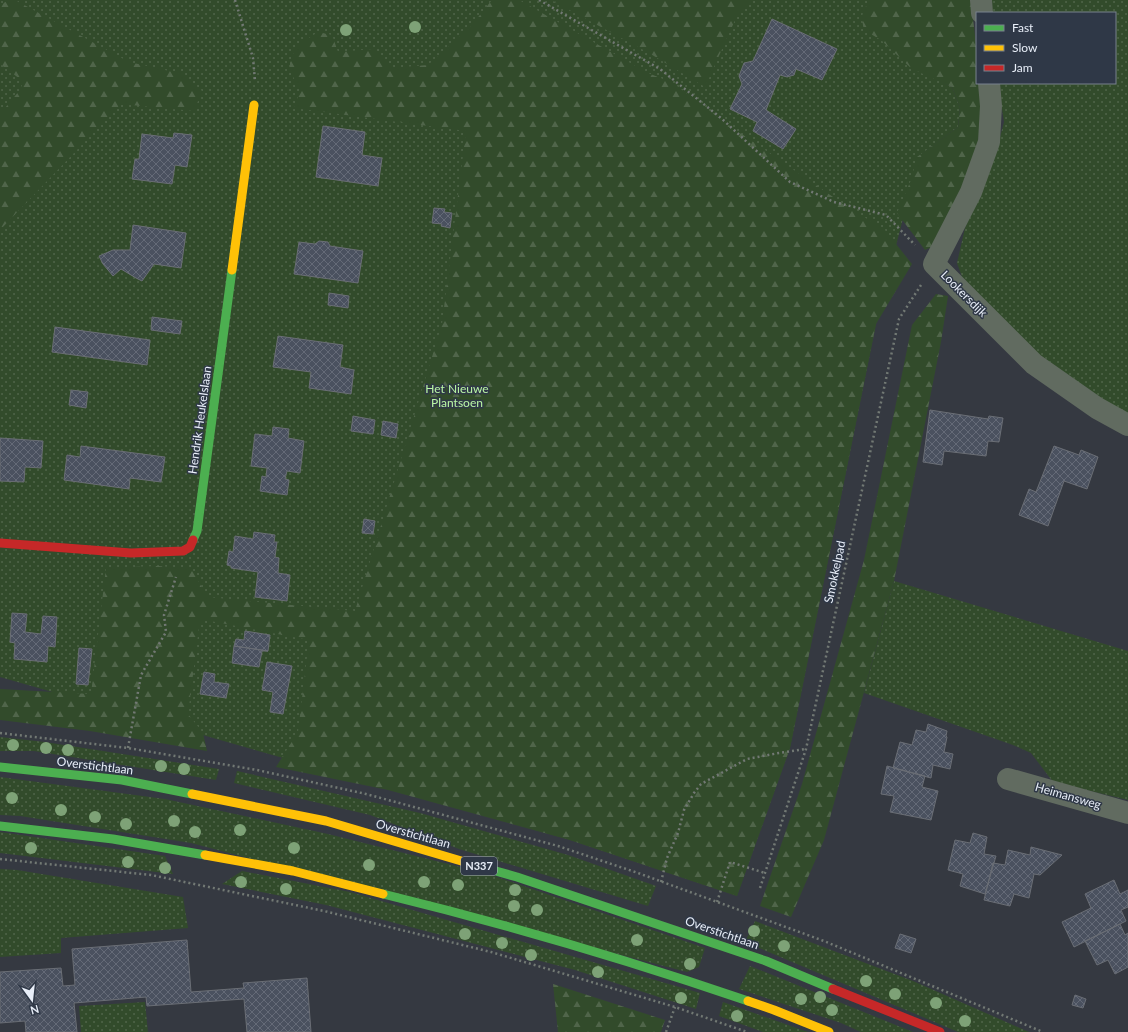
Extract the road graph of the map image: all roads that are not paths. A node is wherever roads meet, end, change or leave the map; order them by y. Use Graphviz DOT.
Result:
graph roads {
  1 [pos="981,0"];
  2 [pos="982,12"];
  3 [pos="989,84"];
  4 [pos="254,105"];
  5 [pos="1128,425"];
  6 [pos="0,543"];
  7 [pos="0,767"];
  8 [pos="1008,779"];
  9 [pos="1128,813"];
  10 [pos="0,826"];
  11 [pos="829,1032"];
  12 [pos="940,1032"];
  1 -- 2 [label="street"];
  3 -- 5 [label="street, Lookersdijk"];
  4 -- 6 [label="main road, Hendrik Heukelslaan"];
  7 -- 12 [label="main road, Overstichtlaan / N337"];
  8 -- 9 [label="street, Heimansweg"];
  10 -- 11 [label="main road"];
}
